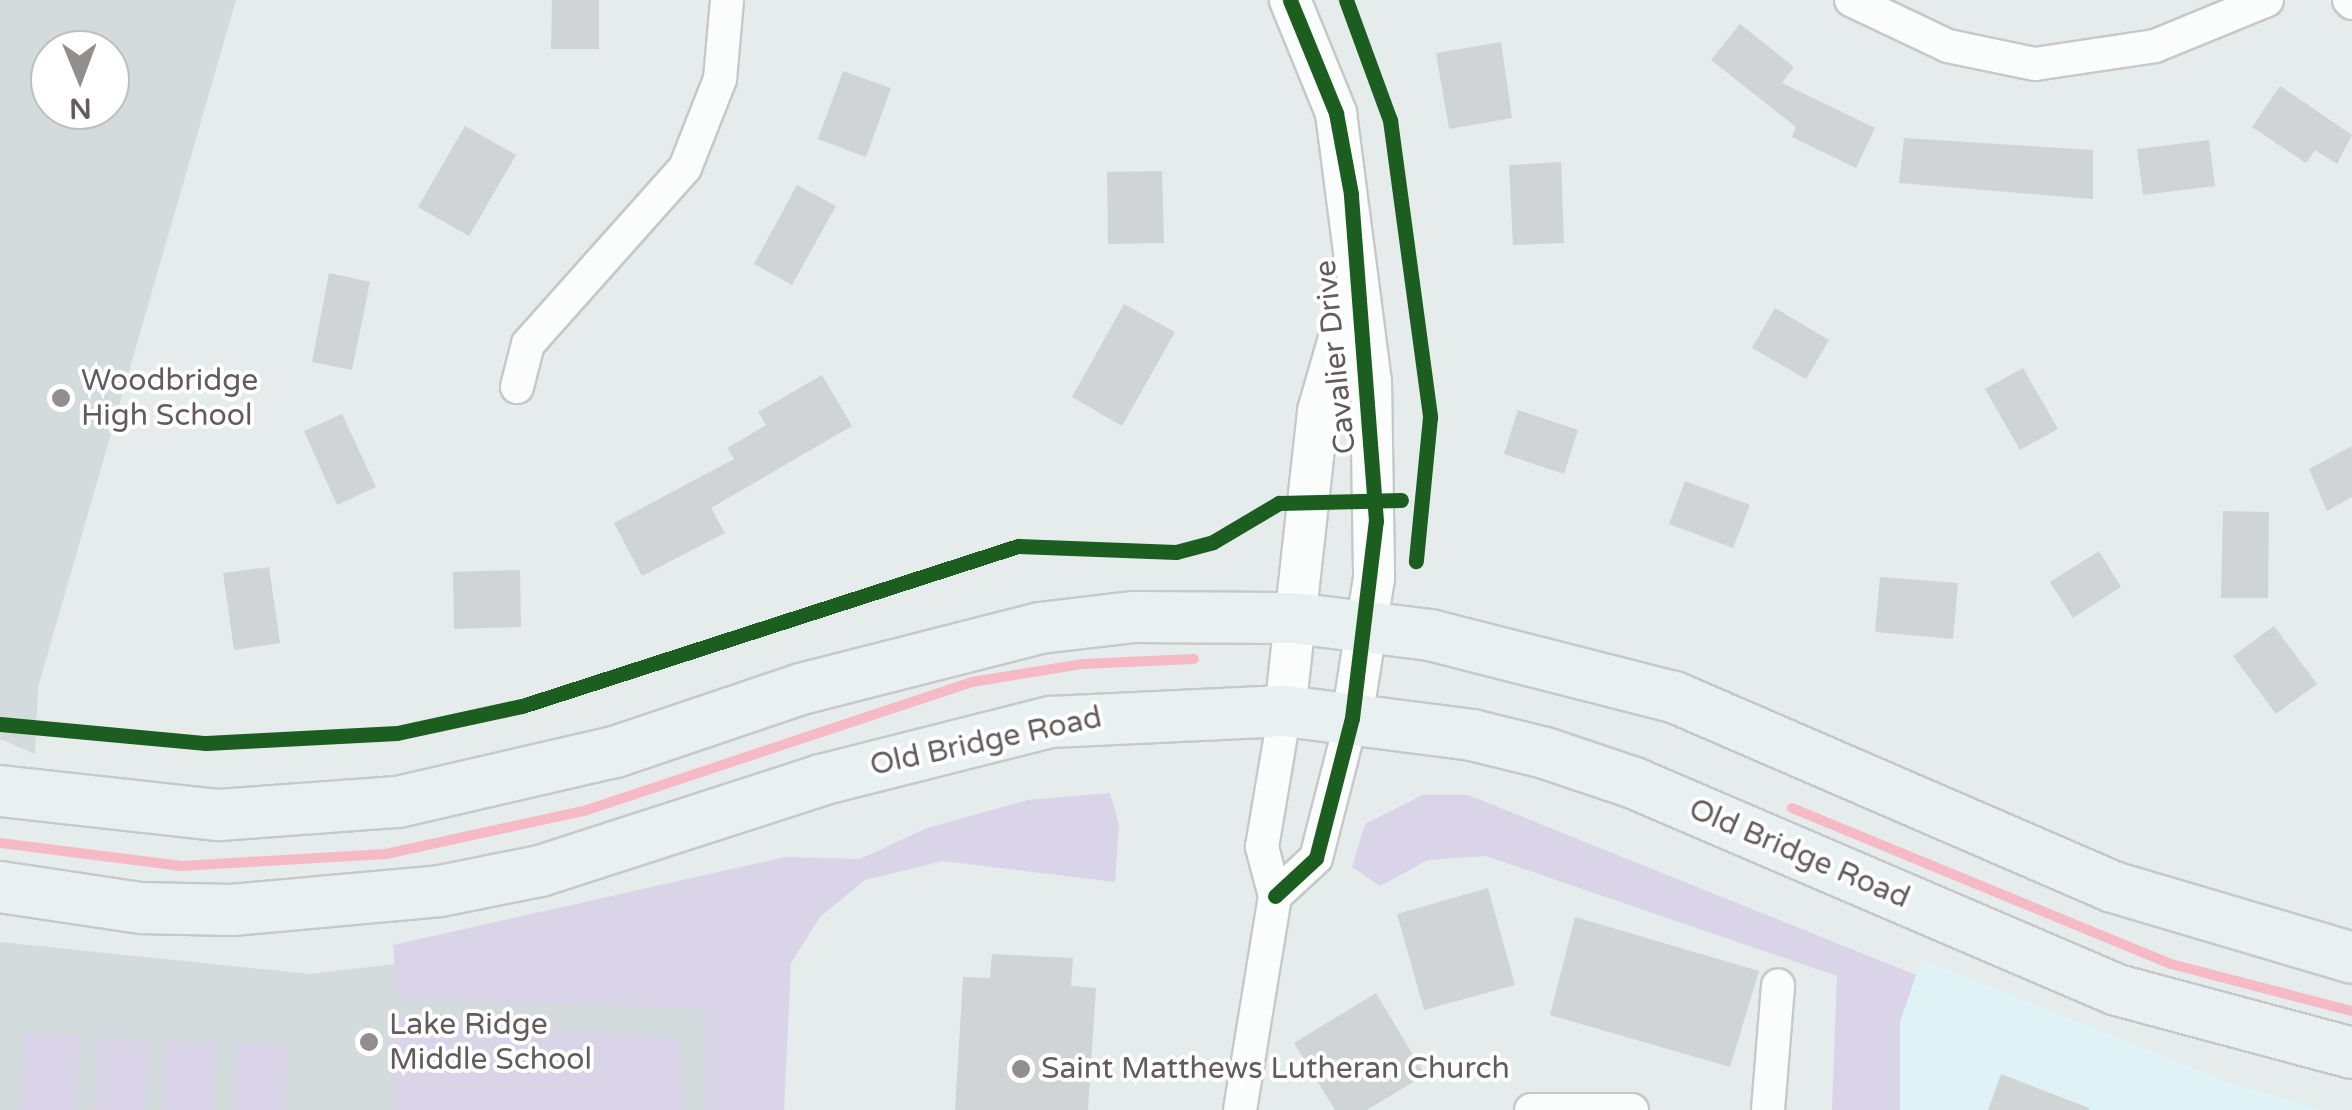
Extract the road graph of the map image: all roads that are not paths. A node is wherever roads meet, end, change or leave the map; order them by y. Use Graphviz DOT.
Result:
graph roads {
  1 [pos="727,0"];
  2 [pos="1290,0"];
  3 [pos="1851,0"];
  4 [pos="2267,0"];
  5 [pos="1354,290"];
  6 [pos="517,387"];
  7 [pos="1293,618"];
  8 [pos="1368,626"];
  9 [pos="1285,711"];
  10 [pos="1352,718"];
  11 [pos="0,791"];
  12 [pos="0,887"];
  13 [pos="1275,896"];
  14 [pos="2352,958"];
  15 [pos="1778,985"];
  16 [pos="2352,1053"];
  17 [pos="1240,1110"];
  18 [pos="1532,1110"];
  19 [pos="1632,1110"];
  20 [pos="1768,1110"];
  1 -- 6 [label="street"];
  2 -- 5 [label="street, Cavalier Drive"];
  3 -- 4 [label="street"];
  5 -- 7 [label="street, Cavalier Drive"];
  5 -- 8 [label="street, Cavalier Drive"];
  7 -- 8 [label="main road"];
  7 -- 9 [label="street, Cavalier Drive"];
  7 -- 11 [label="main road"];
  8 -- 10 [label="street, Cavalier Drive"];
  8 -- 14 [label="main road"];
  9 -- 10 [label="main road, Old Bridge Road"];
  9 -- 12 [label="main road, Old Bridge Road"];
  9 -- 13 [label="street"];
  10 -- 13 [label="street"];
  10 -- 16 [label="main road, Old Bridge Road"];
  13 -- 17 [label="street"];
  15 -- 20 [label="street"];
  18 -- 19 [label="street"];
}
